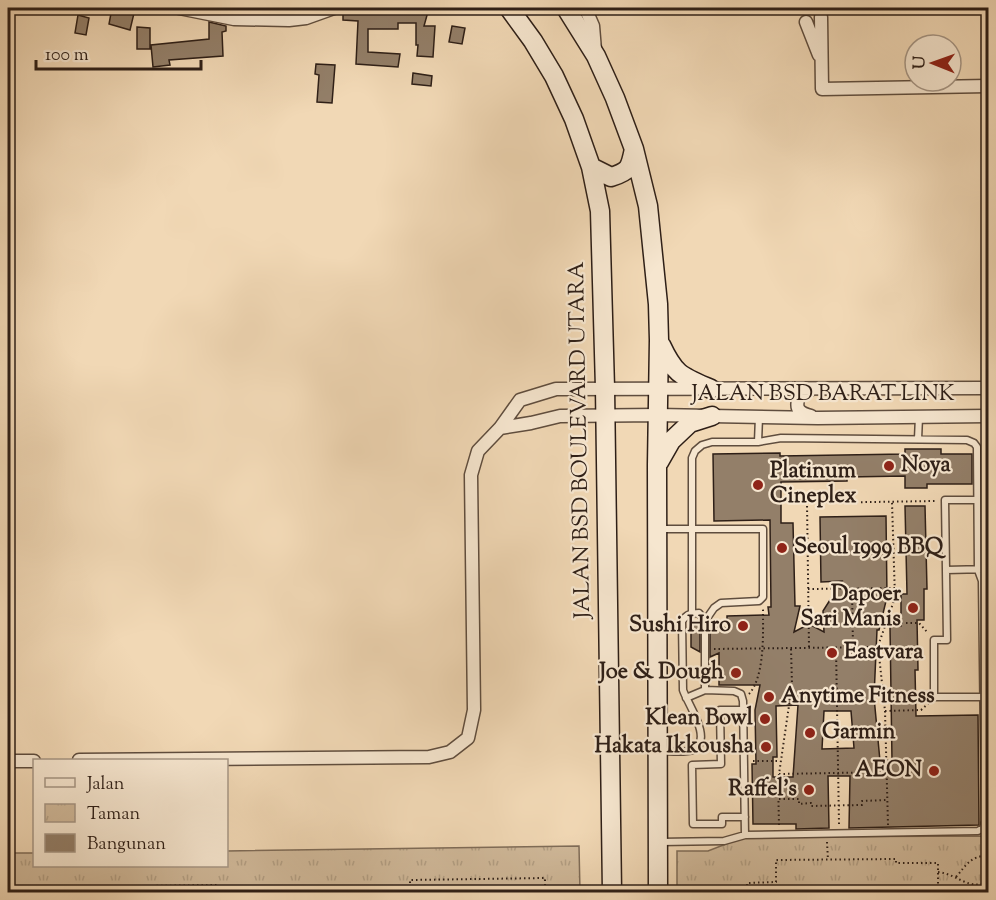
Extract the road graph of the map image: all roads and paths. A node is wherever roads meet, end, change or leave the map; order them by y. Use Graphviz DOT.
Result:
graph roads {
  1 [pos="179,8"];
  2 [pos="334,8"];
  3 [pos="509,8"];
  4 [pos="566,8"];
  5 [pos="586,8"];
  6 [pos="821,18"];
  7 [pos="806,22"];
  8 [pos="596,56"];
  9 [pos="821,61"];
  10 [pos="987,88"];
  11 [pos="634,149"];
  12 [pos="591,167"];
  13 [pos="659,340"];
  14 [pos="605,388"];
  15 [pos="658,388"];
  16 [pos="711,388"];
  17 [pos="818,388"];
  18 [pos="988,388"];
  19 [pos="658,415"];
  20 [pos="606,416"];
  21 [pos="712,416"];
  22 [pos="988,416"];
  23 [pos="759,417"];
  24 [pos="919,417"];
  25 [pos="818,418"];
  26 [pos="500,428"];
  27 [pos="918,439"];
  28 [pos="758,442"];
  29 [pos="657,465"];
  30 [pos="977,500"];
  31 [pos="945,501"];
  32 [pos="892,502"];
  33 [pos="657,529"];
  34 [pos="692,529"];
  35 [pos="988,569"];
  36 [pos="946,570"];
  37 [pos="978,570"];
  38 [pos="852,588"];
  39 [pos="895,588"];
  40 [pos="808,589"];
  41 [pos="759,601"];
  42 [pos="692,613"];
  43 [pos="705,621"];
  44 [pos="886,623"];
  45 [pos="934,640"];
  46 [pos="878,646"];
  47 [pos="836,647"];
  48 [pos="853,647"];
  49 [pos="764,648"];
  50 [pos="791,648"];
  51 [pos="809,648"];
  52 [pos="705,649"];
  53 [pos="705,690"];
  54 [pos="934,697"];
  55 [pos="983,697"];
  56 [pos="686,698"];
  57 [pos="743,701"];
  58 [pos="743,710"];
  59 [pos="885,711"];
  60 [pos="657,751"];
  61 [pos="196,759"];
  62 [pos="8,761"];
  63 [pos="33,761"];
  64 [pos="781,761"];
  65 [pos="744,762"];
  66 [pos="886,772"];
  67 [pos="838,773"];
  68 [pos="779,774"];
  69 [pos="779,799"];
  70 [pos="887,800"];
  71 [pos="838,806"];
  72 [pos="745,817"];
  73 [pos="888,832"];
  74 [pos="827,833"];
  75 [pos="839,833"];
  76 [pos="779,834"];
  77 [pos="745,835"];
  78 [pos="657,842"];
  79 [pos="988,855"];
  80 [pos="828,860"];
  81 [pos="938,872"];
  82 [pos="956,877"];
  83 [pos="988,882"];
  84 [pos="8,888"];
  85 [pos="275,892"];
  86 [pos="364,892"];
  87 [pos="571,892"];
  88 [pos="612,892"];
  89 [pos="658,892"];
  90 [pos="704,892"];
  91 [pos="938,892"];
  1 -- 2 [label="street"];
  3 -- 12 [label="main road, JALAN BSD BOULEVARD UTARA"];
  4 -- 8 [label="main road"];
  5 -- 8 [label="street"];
  6 -- 9 [label="street"];
  7 -- 9 [label="street"];
  8 -- 11 [label="main road"];
  9 -- 10 [label="street"];
  11 -- 12 [label="main road"];
  11 -- 13 [label="main road"];
  12 -- 14 [label="main road, JALAN BSD BOULEVARD UTARA"];
  13 -- 15 [label="main road"];
  13 -- 16 [label="main road"];
  14 -- 15 [label="street, JALAN BSD BARAT LINK"];
  14 -- 20 [label="main road, JALAN BSD BOULEVARD UTARA"];
  14 -- 26 [label="street, JALAN BSD BARAT LINK"];
  15 -- 16 [label="street, JALAN BSD BARAT LINK"];
  15 -- 19 [label="main road"];
  16 -- 17 [label="street, JALAN BSD BARAT LINK"];
  17 -- 18 [label="street, JALAN BSD BARAT LINK"];
  17 -- 25 [label="street"];
  19 -- 20 [label="street, JALAN BSD BARAT LINK"];
  19 -- 21 [label="street, JALAN BSD BARAT LINK"];
  19 -- 29 [label="main road"];
  20 -- 26 [label="street, JALAN BSD BARAT LINK"];
  20 -- 88 [label="main road, JALAN BSD BOULEVARD UTARA"];
  21 -- 23 [label="street, JALAN BSD BARAT LINK"];
  21 -- 29 [label="main road"];
  22 -- 24 [label="street, JALAN BSD BARAT LINK"];
  23 -- 25 [label="street, JALAN BSD BARAT LINK"];
  23 -- 28 [label="lane"];
  24 -- 25 [label="street, JALAN BSD BARAT LINK"];
  24 -- 27 [label="lane"];
  26 -- 61 [label="street, JALAN BSD BARAT LINK"];
  27 -- 28 [label="lane"];
  27 -- 30 [label="lane"];
  28 -- 34 [label="lane"];
  29 -- 33 [label="main road"];
  30 -- 31 [label="lane"];
  30 -- 37 [label="lane"];
  31 -- 32 [label="path"];
  31 -- 36 [label="lane"];
  32 -- 39 [label="path"];
  32 -- 40 [label="path"];
  33 -- 34 [label="lane"];
  33 -- 60 [label="main road"];
  34 -- 41 [label="lane"];
  34 -- 42 [label="lane"];
  35 -- 37 [label="lane"];
  36 -- 37 [label="lane"];
  36 -- 45 [label="lane"];
  37 -- 55 [label="lane"];
  38 -- 39 [label="path"];
  38 -- 40 [label="path"];
  38 -- 48 [label="path"];
  39 -- 44 [label="path"];
  40 -- 51 [label="path"];
  41 -- 43 [label="lane"];
  41 -- 49 [label="path"];
  42 -- 43 [label="lane"];
  42 -- 56 [label="lane"];
  43 -- 52 [label="lane"];
  44 -- 45 [label="path"];
  44 -- 46 [label="path"];
  45 -- 54 [label="lane"];
  46 -- 48 [label="path"];
  46 -- 59 [label="path"];
  47 -- 48 [label="path"];
  47 -- 51 [label="path"];
  47 -- 67 [label="path"];
  49 -- 50 [label="path"];
  49 -- 52 [label="path"];
  49 -- 57 [label="path"];
  50 -- 51 [label="path"];
  50 -- 64 [label="path"];
  52 -- 53 [label="lane"];
  53 -- 56 [label="lane"];
  53 -- 57 [label="lane"];
  54 -- 55 [label="lane"];
  54 -- 59 [label="path"];
  55 -- 73 [label="lane"];
  56 -- 60 [label="lane"];
  57 -- 58 [label="lane"];
  58 -- 65 [label="lane"];
  58 -- 72 [label="lane"];
  59 -- 66 [label="path"];
  60 -- 78 [label="main road"];
  62 -- 63 [label="street"];
  64 -- 65 [label="path"];
  64 -- 68 [label="path"];
  65 -- 72 [label="lane"];
  66 -- 67 [label="path"];
  66 -- 70 [label="path"];
  67 -- 68 [label="path"];
  67 -- 71 [label="path"];
  68 -- 69 [label="path"];
  69 -- 71 [label="path"];
  69 -- 76 [label="path"];
  70 -- 71 [label="path"];
  70 -- 73 [label="path"];
  71 -- 75 [label="path"];
  72 -- 77 [label="lane"];
  73 -- 75 [label="lane"];
  74 -- 75 [label="lane"];
  74 -- 76 [label="lane"];
  74 -- 80 [label="path"];
  76 -- 77 [label="lane"];
  77 -- 78 [label="lane"];
  78 -- 89 [label="main road"];
  79 -- 82 [label="path"];
  80 -- 81 [label="path"];
  80 -- 90 [label="path"];
  81 -- 82 [label="path"];
  81 -- 91 [label="path"];
  82 -- 83 [label="path"];
  84 -- 85 [label="path"];
  86 -- 87 [label="path"];
}
